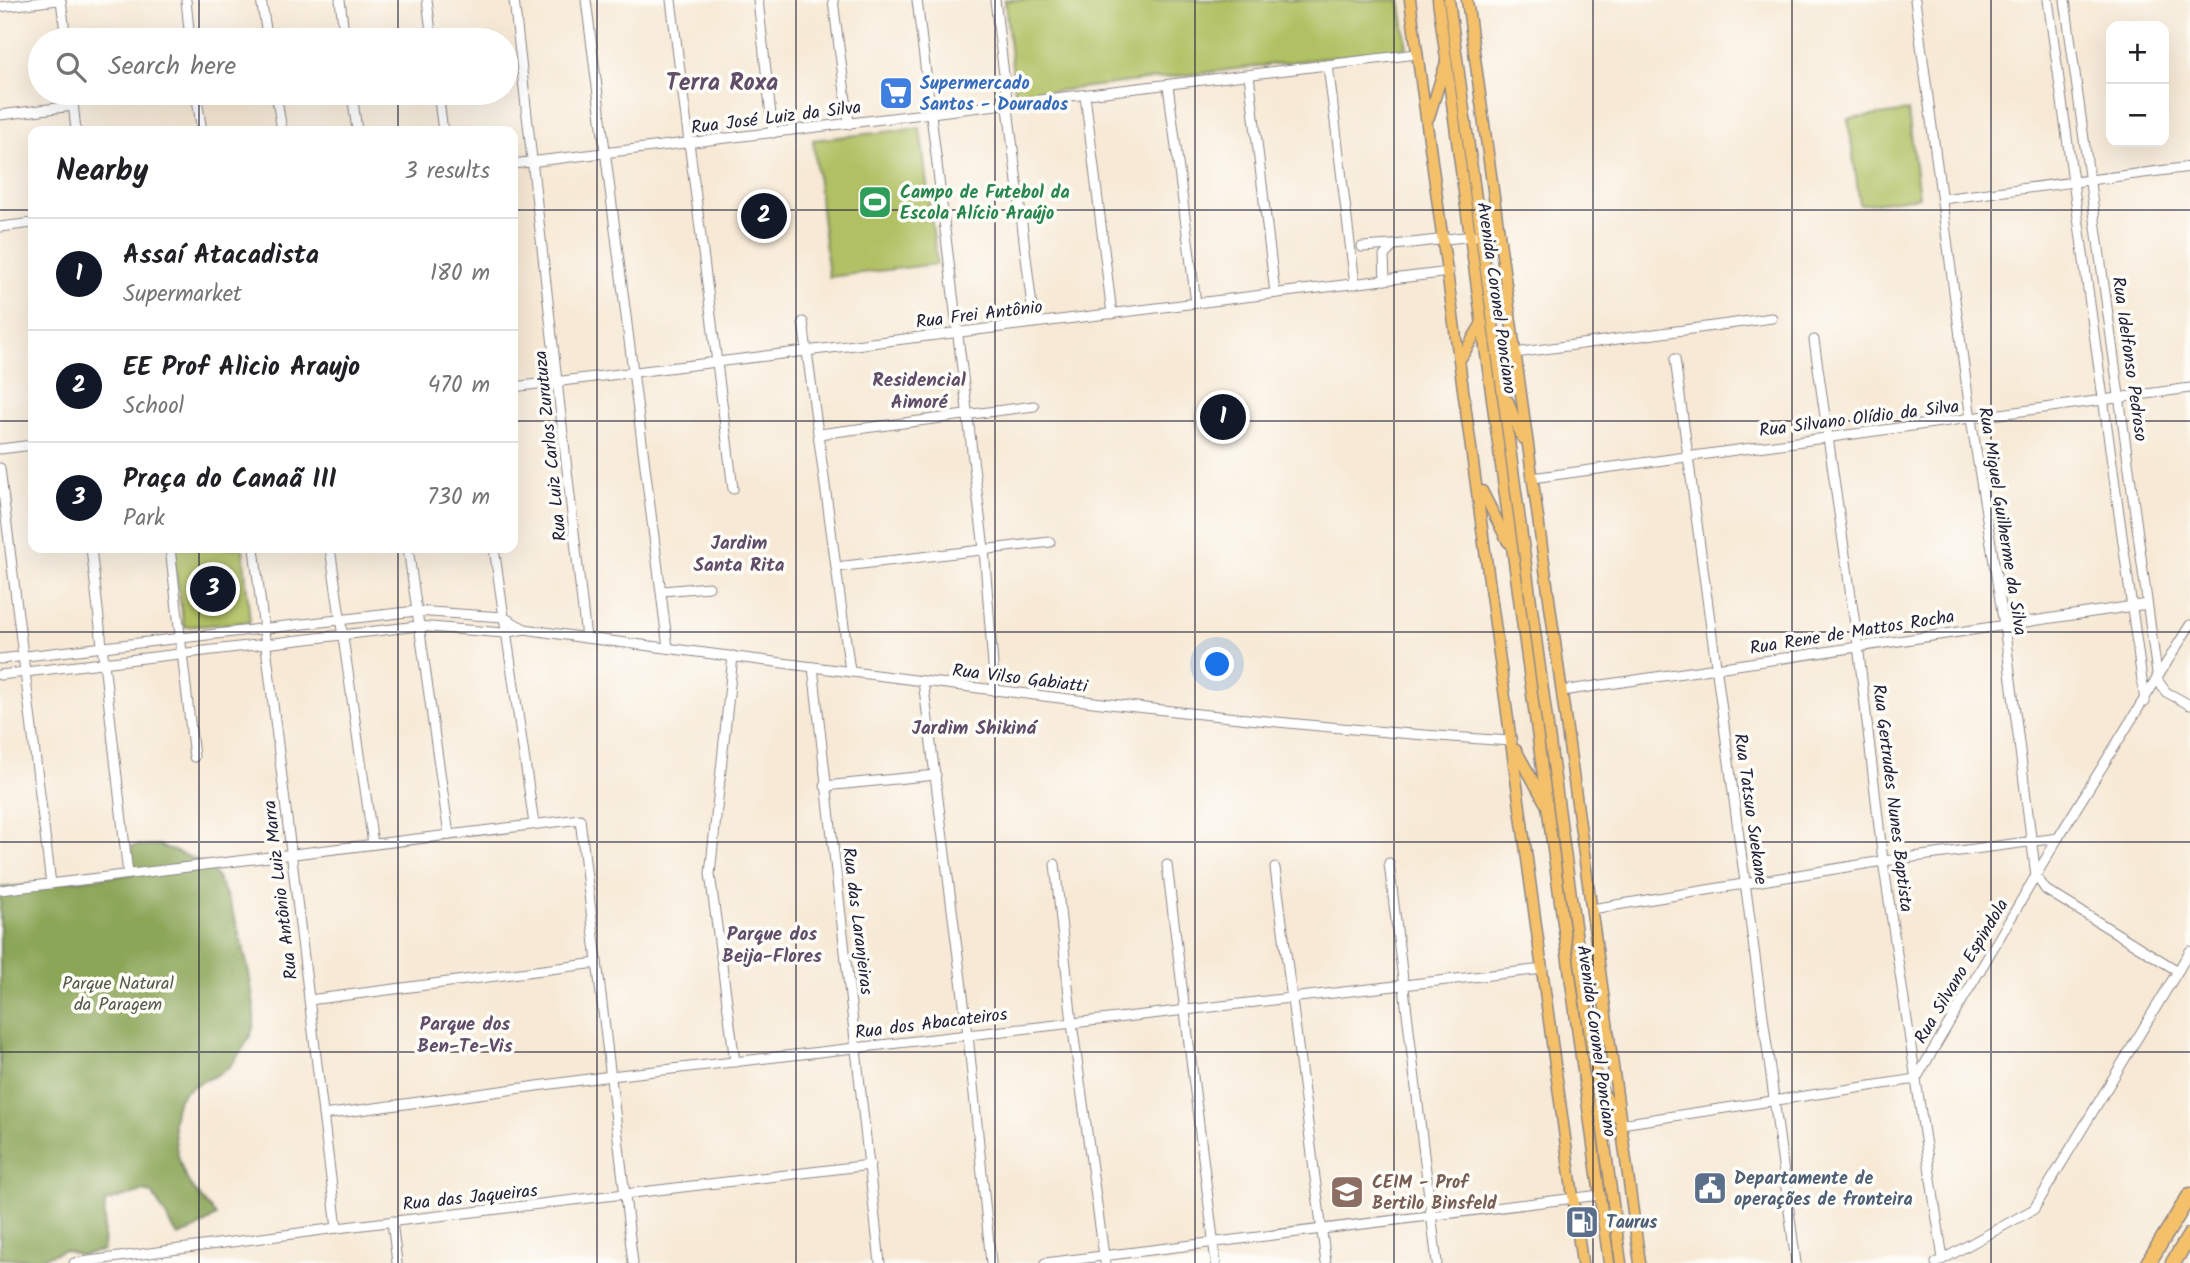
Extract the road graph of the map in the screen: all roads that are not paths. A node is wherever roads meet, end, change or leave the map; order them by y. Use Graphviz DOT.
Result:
graph roads {
  1 [pos="60,0"];
  2 [pos="186,0"];
  3 [pos="261,0"];
  4 [pos="340,0"];
  5 [pos="427,0"];
  6 [pos="514,0"];
  7 [pos="586,0"];
  8 [pos="671,0"];
  9 [pos="758,0"];
  10 [pos="833,0"];
  11 [pos="917,0"];
  12 [pos="995,0"];
  13 [pos="1410,0"];
  14 [pos="1438,0"];
  15 [pos="1449,0"];
  16 [pos="1466,0"];
  17 [pos="1914,0"];
  18 [pos="2048,0"];
  19 [pos="2065,0"];
  20 [pos="0,7"];
  21 [pos="64,28"];
  22 [pos="189,28"];
  23 [pos="266,28"];
  24 [pos="344,28"];
  25 [pos="430,28"];
  26 [pos="517,28"];
  27 [pos="518,34"];
  28 [pos="1417,54"];
  29 [pos="1447,60"];
  30 [pos="1328,65"];
  31 [pos="1249,75"];
  32 [pos="1168,85"];
  33 [pos="1085,95"];
  34 [pos="1007,104"];
  35 [pos="198,105"];
  36 [pos="278,105"];
  37 [pos="354,105"];
  38 [pos="440,105"];
  39 [pos="73,106"];
  40 [pos="930,114"];
  41 [pos="0,115"];
  42 [pos="1427,122"];
  43 [pos="849,124"];
  44 [pos="75,126"];
  45 [pos="201,126"];
  46 [pos="281,126"];
  47 [pos="357,126"];
  48 [pos="442,126"];
  49 [pos="774,133"];
  50 [pos="689,143"];
  51 [pos="606,153"];
  52 [pos="533,162"];
  53 [pos="518,164"];
  54 [pos="2190,167"];
  55 [pos="2090,180"];
  56 [pos="2073,181"];
  57 [pos="1942,199"];
  58 [pos="28,224"];
  59 [pos="0,227"];
  60 [pos="1499,233"];
  61 [pos="1476,237"];
  62 [pos="1445,241"];
  63 [pos="1394,245"];
  64 [pos="1362,247"];
  65 [pos="1449,272"];
  66 [pos="1481,275"];
  67 [pos="1385,280"];
  68 [pos="1355,284"];
  69 [pos="1275,293"];
  70 [pos="1196,303"];
  71 [pos="1112,314"];
  72 [pos="1772,318"];
  73 [pos="803,322"];
  74 [pos="1034,323"];
  75 [pos="1482,323"];
  76 [pos="957,333"];
  77 [pos="1814,340"];
  78 [pos="807,351"];
  79 [pos="1515,353"];
  80 [pos="1461,358"];
  81 [pos="1675,359"];
  82 [pos="717,363"];
  83 [pos="634,373"];
  84 [pos="1501,381"];
  85 [pos="559,382"];
  86 [pos="518,386"];
  87 [pos="2190,388"];
  88 [pos="2119,397"];
  89 [pos="2103,400"];
  90 [pos="1034,406"];
  91 [pos="967,415"];
  92 [pos="1971,419"];
  93 [pos="818,434"];
  94 [pos="1828,437"];
  95 [pos="28,446"];
  96 [pos="0,449"];
  97 [pos="1688,456"];
  98 [pos="1529,457"];
  99 [pos="0,468"];
  100 [pos="1532,478"];
  101 [pos="1478,482"];
  102 [pos="733,489"];
  103 [pos="1050,542"];
  104 [pos="984,549"];
  105 [pos="1513,552"];
  106 [pos="92,553"];
  107 [pos="171,553"];
  108 [pos="255,553"];
  109 [pos="331,553"];
  110 [pos="409,553"];
  111 [pos="495,553"];
  112 [pos="836,567"];
  113 [pos="709,587"];
  114 [pos="662,591"];
  115 [pos="2147,604"];
  116 [pos="2132,606"];
  117 [pos="416,611"];
  118 [pos="503,617"];
  119 [pos="339,620"];
  120 [pos="2004,625"];
  121 [pos="2190,625"];
  122 [pos="418,626"];
  123 [pos="264,629"];
  124 [pos="526,629"];
  125 [pos="504,633"];
  126 [pos="341,635"];
  127 [pos="180,638"];
  128 [pos="586,638"];
  129 [pos="266,644"];
  130 [pos="102,646"];
  131 [pos="1858,647"];
  132 [pos="668,648"];
  133 [pos="182,654"];
  134 [pos="22,655"];
  135 [pos="733,656"];
  136 [pos="0,659"];
  137 [pos="104,662"];
  138 [pos="813,667"];
  139 [pos="1716,668"];
  140 [pos="850,671"];
  141 [pos="24,672"];
  142 [pos="0,675"];
  143 [pos="922,681"];
  144 [pos="2158,681"];
  145 [pos="995,691"];
  146 [pos="1562,691"];
  147 [pos="2145,702"];
  148 [pos="2190,705"];
  149 [pos="1512,741"];
  150 [pos="194,757"];
  151 [pos="936,775"];
  152 [pos="825,786"];
  153 [pos="1548,807"];
  154 [pos="534,824"];
  155 [pos="449,835"];
  156 [pos="2058,838"];
  157 [pos="2029,842"];
  158 [pos="373,844"];
  159 [pos="291,854"];
  160 [pos="1884,861"];
  161 [pos="1389,863"];
  162 [pos="1055,864"];
  163 [pos="1167,864"];
  164 [pos="1275,868"];
  165 [pos="128,874"];
  166 [pos="2036,876"];
  167 [pos="51,884"];
  168 [pos="1745,884"];
  169 [pos="0,890"];
  170 [pos="1591,909"];
  171 [pos="2190,951"];
  172 [pos="597,963"];
  173 [pos="1543,969"];
  174 [pos="2178,971"];
  175 [pos="1403,985"];
  176 [pos="1604,997"];
  177 [pos="1292,998"];
  178 [pos="309,1000"];
  179 [pos="1574,1005"];
  180 [pos="1586,1009"];
  181 [pos="1186,1010"];
  182 [pos="1072,1023"];
  183 [pos="968,1035"];
  184 [pos="858,1048"];
  185 [pos="735,1062"];
  186 [pos="611,1076"];
  187 [pos="1916,1079"];
  188 [pos="1596,1080"];
  189 [pos="1774,1100"];
  190 [pos="323,1115"];
  191 [pos="1621,1124"];
  192 [pos="870,1165"];
  193 [pos="1600,1195"];
  194 [pos="2190,1195"];
  195 [pos="625,1196"];
  196 [pos="1574,1198"];
  197 [pos="1431,1214"];
  198 [pos="392,1221"];
  199 [pos="337,1228"];
  200 [pos="1322,1228"];
  201 [pos="2190,1235"];
  202 [pos="1214,1243"];
  203 [pos="163,1258"];
  204 [pos="1104,1260"];
  205 [pos="1939,1261"];
  206 [pos="74,1263"];
  207 [pos="397,1263"];
  208 [pos="633,1263"];
  209 [pos="880,1263"];
  210 [pos="991,1263"];
  211 [pos="1045,1263"];
  212 [pos="1216,1263"];
  213 [pos="1326,1263"];
  214 [pos="1437,1263"];
  215 [pos="1582,1263"];
  216 [pos="1609,1263"];
  217 [pos="1621,1263"];
  218 [pos="1640,1263"];
  219 [pos="1796,1263"];
  220 [pos="2148,1263"];
  221 [pos="2173,1263"];
  1 -- 20 [label="street"];
  1 -- 21 [label="street"];
  2 -- 22 [label="street"];
  3 -- 23 [label="street"];
  4 -- 24 [label="street"];
  5 -- 25 [label="street"];
  6 -- 26 [label="street, Rua Luiz Carlos Zurutuza"];
  7 -- 51 [label="street"];
  8 -- 50 [label="street"];
  9 -- 49 [label="street"];
  10 -- 43 [label="street"];
  11 -- 40 [label="street"];
  12 -- 34 [label="street"];
  13 -- 28 [label="main road"];
  14 -- 29 [label="main road, Avenida Coronel Ponciano"];
  15 -- 61 [label="main road"];
  16 -- 60 [label="main road"];
  17 -- 57 [label="street, Rua Miguel Guilherme da Silva"];
  18 -- 56 [label="street, Rua Idelfonso Pedroso"];
  19 -- 55 [label="street, Rua Idelfonso Pedroso"];
  27 -- 52 [label="street, Rua Luiz Carlos Zurutuza"];
  28 -- 30 [label="street, Rua José Luiz da Silva"];
  28 -- 42 [label="main road"];
  29 -- 42 [label="main road"];
  29 -- 61 [label="main road, Avenida Coronel Ponciano"];
  30 -- 31 [label="street, Rua José Luiz da Silva"];
  30 -- 68 [label="street"];
  31 -- 32 [label="street, Rua José Luiz da Silva"];
  31 -- 69 [label="street"];
  32 -- 33 [label="street, Rua José Luiz da Silva"];
  32 -- 70 [label="street"];
  33 -- 34 [label="street, Rua José Luiz da Silva"];
  33 -- 71 [label="street"];
  34 -- 40 [label="street, Rua José Luiz da Silva"];
  34 -- 74 [label="street"];
  35 -- 45 [label="street"];
  36 -- 46 [label="street"];
  37 -- 47 [label="street"];
  38 -- 48 [label="street"];
  39 -- 41 [label="street"];
  39 -- 44 [label="street"];
  40 -- 43 [label="street, Rua José Luiz da Silva"];
  40 -- 76 [label="street"];
  42 -- 62 [label="main road"];
  43 -- 49 [label="street, Rua José Luiz da Silva"];
  49 -- 50 [label="street, Rua José Luiz da Silva"];
  50 -- 51 [label="street, Rua José Luiz da Silva"];
  50 -- 82 [label="street"];
  51 -- 52 [label="street, Rua José Luiz da Silva"];
  51 -- 83 [label="street"];
  52 -- 53 [label="street, Rua José Luiz da Silva"];
  52 -- 85 [label="street, Rua Luiz Carlos Zurutuza"];
  54 -- 55 [label="street"];
  55 -- 56 [label="street"];
  55 -- 88 [label="street, Rua Idelfonso Pedroso"];
  56 -- 57 [label="street"];
  56 -- 89 [label="street, Rua Idelfonso Pedroso"];
  57 -- 92 [label="street, Rua Miguel Guilherme da Silva"];
  58 -- 59 [label="street"];
  60 -- 61 [label="street"];
  60 -- 79 [label="main road"];
  61 -- 62 [label="street"];
  61 -- 66 [label="main road, Avenida Coronel Ponciano"];
  62 -- 63 [label="street"];
  62 -- 65 [label="main road"];
  63 -- 64 [label="street"];
  63 -- 67 [label="street"];
  65 -- 67 [label="street, Rua Frei Antônio"];
  65 -- 80 [label="main road"];
  66 -- 75 [label="main road, Avenida Coronel Ponciano"];
  66 -- 84 [label="main road"];
  67 -- 68 [label="street, Rua Frei Antônio"];
  68 -- 69 [label="street, Rua Frei Antônio"];
  69 -- 70 [label="street, Rua Frei Antônio"];
  70 -- 71 [label="street, Rua Frei Antônio"];
  71 -- 74 [label="street, Rua Frei Antônio"];
  72 -- 79 [label="street"];
  73 -- 78 [label="street"];
  74 -- 76 [label="street, Rua Frei Antônio"];
  75 -- 80 [label="main road"];
  75 -- 105 [label="main road, Avenida Coronel Ponciano"];
  76 -- 78 [label="street, Rua Frei Antônio"];
  76 -- 91 [label="street"];
  77 -- 94 [label="street, Rua Gertrudes Nunes Baptista"];
  78 -- 82 [label="street, Rua Frei Antônio"];
  78 -- 93 [label="street"];
  79 -- 98 [label="main road"];
  80 -- 101 [label="main road"];
  81 -- 97 [label="street, Rua Tatsuo Suekane"];
  82 -- 83 [label="street, Rua Frei Antônio"];
  82 -- 102 [label="street"];
  83 -- 85 [label="street, Rua Frei Antônio"];
  83 -- 114 [label="street"];
  84 -- 98 [label="main road"];
  84 -- 180 [label="main road"];
  85 -- 86 [label="street, Rua Frei Antônio"];
  85 -- 128 [label="street, Rua Luiz Carlos Zurutuza"];
  87 -- 88 [label="street, Rua Silvano Olídio da Silva"];
  88 -- 89 [label="street, Rua Silvano Olídio da Silva"];
  88 -- 115 [label="street, Rua Idelfonso Pedroso"];
  89 -- 92 [label="street, Rua Silvano Olídio da Silva"];
  89 -- 116 [label="street, Rua Idelfonso Pedroso"];
  90 -- 91 [label="street"];
  91 -- 93 [label="street"];
  91 -- 104 [label="street"];
  92 -- 94 [label="street, Rua Silvano Olídio da Silva"];
  92 -- 120 [label="street, Rua Miguel Guilherme da Silva"];
  93 -- 112 [label="street"];
  94 -- 97 [label="street, Rua Silvano Olídio da Silva"];
  94 -- 131 [label="street, Rua Gertrudes Nunes Baptista"];
  95 -- 96 [label="street"];
  97 -- 100 [label="street, Rua Silvano Olídio da Silva"];
  97 -- 139 [label="street, Rua Tatsuo Suekane"];
  98 -- 100 [label="main road"];
  99 -- 134 [label="street"];
  100 -- 146 [label="main road"];
  101 -- 105 [label="main road"];
  101 -- 149 [label="main road"];
  103 -- 104 [label="street"];
  104 -- 112 [label="street"];
  104 -- 145 [label="street"];
  105 -- 153 [label="main road, Avenida Coronel Ponciano"];
  106 -- 130 [label="street"];
  107 -- 127 [label="street"];
  108 -- 123 [label="street, Rua Antônio Luiz Marra"];
  109 -- 119 [label="street"];
  110 -- 117 [label="street"];
  111 -- 118 [label="street"];
  112 -- 140 [label="street"];
  113 -- 114 [label="street"];
  114 -- 132 [label="street"];
  115 -- 116 [label="street, Rua Rene de Mattos Rocha"];
  115 -- 144 [label="street, Rua Idelfonso Pedroso"];
  116 -- 120 [label="street, Rua Rene de Mattos Rocha"];
  116 -- 147 [label="street, Rua Idelfonso Pedroso"];
  117 -- 118 [label="street, Rua Vilso Gabiatti"];
  117 -- 119 [label="street, Rua Vilso Gabiatti"];
  117 -- 122 [label="street"];
  118 -- 124 [label="street, Rua Vilso Gabiatti"];
  118 -- 125 [label="street"];
  119 -- 123 [label="street, Rua Vilso Gabiatti"];
  119 -- 126 [label="street"];
  120 -- 131 [label="street, Rua Rene de Mattos Rocha"];
  120 -- 157 [label="street, Rua Miguel Guilherme da Silva"];
  121 -- 144 [label="street, Rua Silvano Espindola"];
  122 -- 125 [label="street, Rua Vilso Gabiatti"];
  122 -- 126 [label="street, Rua Vilso Gabiatti"];
  122 -- 155 [label="street"];
  123 -- 127 [label="street, Rua Vilso Gabiatti"];
  123 -- 129 [label="street, Rua Antônio Luiz Marra"];
  124 -- 125 [label="street, Rua Vilso Gabiatti"];
  124 -- 128 [label="street, Rua Vilso Gabiatti"];
  125 -- 154 [label="street"];
  126 -- 129 [label="street, Rua Vilso Gabiatti"];
  126 -- 158 [label="street"];
  127 -- 130 [label="street, Rua Vilso Gabiatti"];
  127 -- 133 [label="street"];
  128 -- 132 [label="street, Rua Vilso Gabiatti"];
  129 -- 133 [label="street, Rua Vilso Gabiatti"];
  129 -- 159 [label="street, Rua Antônio Luiz Marra"];
  130 -- 134 [label="street, Rua Vilso Gabiatti"];
  130 -- 137 [label="street"];
  131 -- 139 [label="street, Rua Rene de Mattos Rocha"];
  131 -- 160 [label="street, Rua Gertrudes Nunes Baptista"];
  132 -- 135 [label="street, Rua Vilso Gabiatti"];
  133 -- 137 [label="street, Rua Vilso Gabiatti"];
  133 -- 150 [label="street"];
  134 -- 136 [label="street, Rua Vilso Gabiatti"];
  134 -- 141 [label="street"];
  135 -- 138 [label="street, Rua Vilso Gabiatti"];
  135 -- 185 [label="street"];
  137 -- 141 [label="street, Rua Vilso Gabiatti"];
  137 -- 165 [label="street"];
  138 -- 140 [label="street, Rua Vilso Gabiatti"];
  138 -- 152 [label="street, Rua das Laranjeiras"];
  139 -- 146 [label="street, Rua Rene de Mattos Rocha"];
  139 -- 168 [label="street, Rua Tatsuo Suekane"];
  140 -- 143 [label="street, Rua Vilso Gabiatti"];
  141 -- 142 [label="street, Rua Vilso Gabiatti"];
  141 -- 167 [label="street"];
  143 -- 145 [label="street, Rua Vilso Gabiatti"];
  143 -- 151 [label="street"];
  144 -- 147 [label="street, Rua Silvano Espindola"];
  144 -- 148 [label="street"];
  145 -- 149 [label="street, Rua Vilso Gabiatti"];
  146 -- 170 [label="main road"];
  147 -- 156 [label="street, Rua Silvano Espindola"];
  149 -- 153 [label="main road"];
  149 -- 173 [label="main road"];
  151 -- 152 [label="street"];
  151 -- 183 [label="street"];
  152 -- 184 [label="street, Rua das Laranjeiras"];
  153 -- 179 [label="main road, Avenida Coronel Ponciano"];
  154 -- 155 [label="street"];
  154 -- 172 [label="street"];
  155 -- 158 [label="street"];
  156 -- 157 [label="street"];
  156 -- 166 [label="street, Rua Silvano Espindola"];
  157 -- 160 [label="street"];
  157 -- 166 [label="street, Rua Miguel Guilherme da Silva"];
  158 -- 159 [label="street"];
  159 -- 165 [label="street"];
  159 -- 178 [label="street, Rua Antônio Luiz Marra"];
  160 -- 168 [label="street"];
  160 -- 187 [label="street, Rua Gertrudes Nunes Baptista"];
  161 -- 175 [label="street"];
  162 -- 182 [label="street"];
  163 -- 181 [label="street"];
  164 -- 177 [label="street"];
  165 -- 167 [label="street"];
  166 -- 174 [label="street"];
  166 -- 187 [label="street, Rua Silvano Espindola"];
  167 -- 169 [label="street"];
  168 -- 170 [label="street"];
  168 -- 189 [label="street, Rua Tatsuo Suekane"];
  170 -- 176 [label="main road"];
  171 -- 174 [label="street"];
  172 -- 178 [label="street"];
  172 -- 186 [label="street"];
  173 -- 175 [label="street, Rua dos Abacateiros"];
  173 -- 196 [label="main road"];
  174 -- 205 [label="street"];
  175 -- 177 [label="street, Rua dos Abacateiros"];
  175 -- 197 [label="street"];
  176 -- 180 [label="main road"];
  176 -- 191 [label="main road"];
  177 -- 181 [label="street, Rua dos Abacateiros"];
  177 -- 200 [label="street"];
  178 -- 190 [label="street, Rua Antônio Luiz Marra"];
  179 -- 180 [label="main road"];
  179 -- 193 [label="main road, Avenida Coronel Ponciano"];
  180 -- 188 [label="main road"];
  181 -- 182 [label="street, Rua dos Abacateiros"];
  181 -- 202 [label="street"];
  182 -- 183 [label="street, Rua dos Abacateiros"];
  182 -- 204 [label="street"];
  183 -- 184 [label="street, Rua dos Abacateiros"];
  183 -- 210 [label="street"];
  184 -- 185 [label="street, Rua dos Abacateiros"];
  184 -- 192 [label="street, Rua das Laranjeiras"];
  185 -- 186 [label="street, Rua dos Abacateiros"];
  186 -- 190 [label="street, Rua dos Abacateiros"];
  186 -- 195 [label="street"];
  187 -- 189 [label="street"];
  187 -- 205 [label="street, Rua Gertrudes Nunes Baptista"];
  188 -- 191 [label="main road"];
  188 -- 217 [label="main road"];
  189 -- 191 [label="street"];
  189 -- 219 [label="street, Rua Tatsuo Suekane"];
  190 -- 199 [label="street, Rua Antônio Luiz Marra"];
  191 -- 218 [label="main road"];
  192 -- 195 [label="street, Rua das Jaqueiras"];
  192 -- 209 [label="street, Rua das Laranjeiras"];
  193 -- 196 [label="street"];
  193 -- 216 [label="main road, Avenida Coronel Ponciano"];
  194 -- 220 [label="highway"];
  195 -- 198 [label="street, Rua das Jaqueiras"];
  195 -- 208 [label="street"];
  196 -- 197 [label="street"];
  196 -- 215 [label="main road"];
  197 -- 200 [label="street"];
  197 -- 214 [label="street"];
  198 -- 199 [label="street, Rua das Jaqueiras"];
  198 -- 207 [label="street"];
  199 -- 203 [label="street, Rua das Jaqueiras"];
  200 -- 202 [label="street"];
  200 -- 213 [label="street"];
  201 -- 221 [label="highway"];
  202 -- 204 [label="street"];
  202 -- 212 [label="street"];
  203 -- 206 [label="street, Rua das Jaqueiras"];
  204 -- 211 [label="street"];
}
